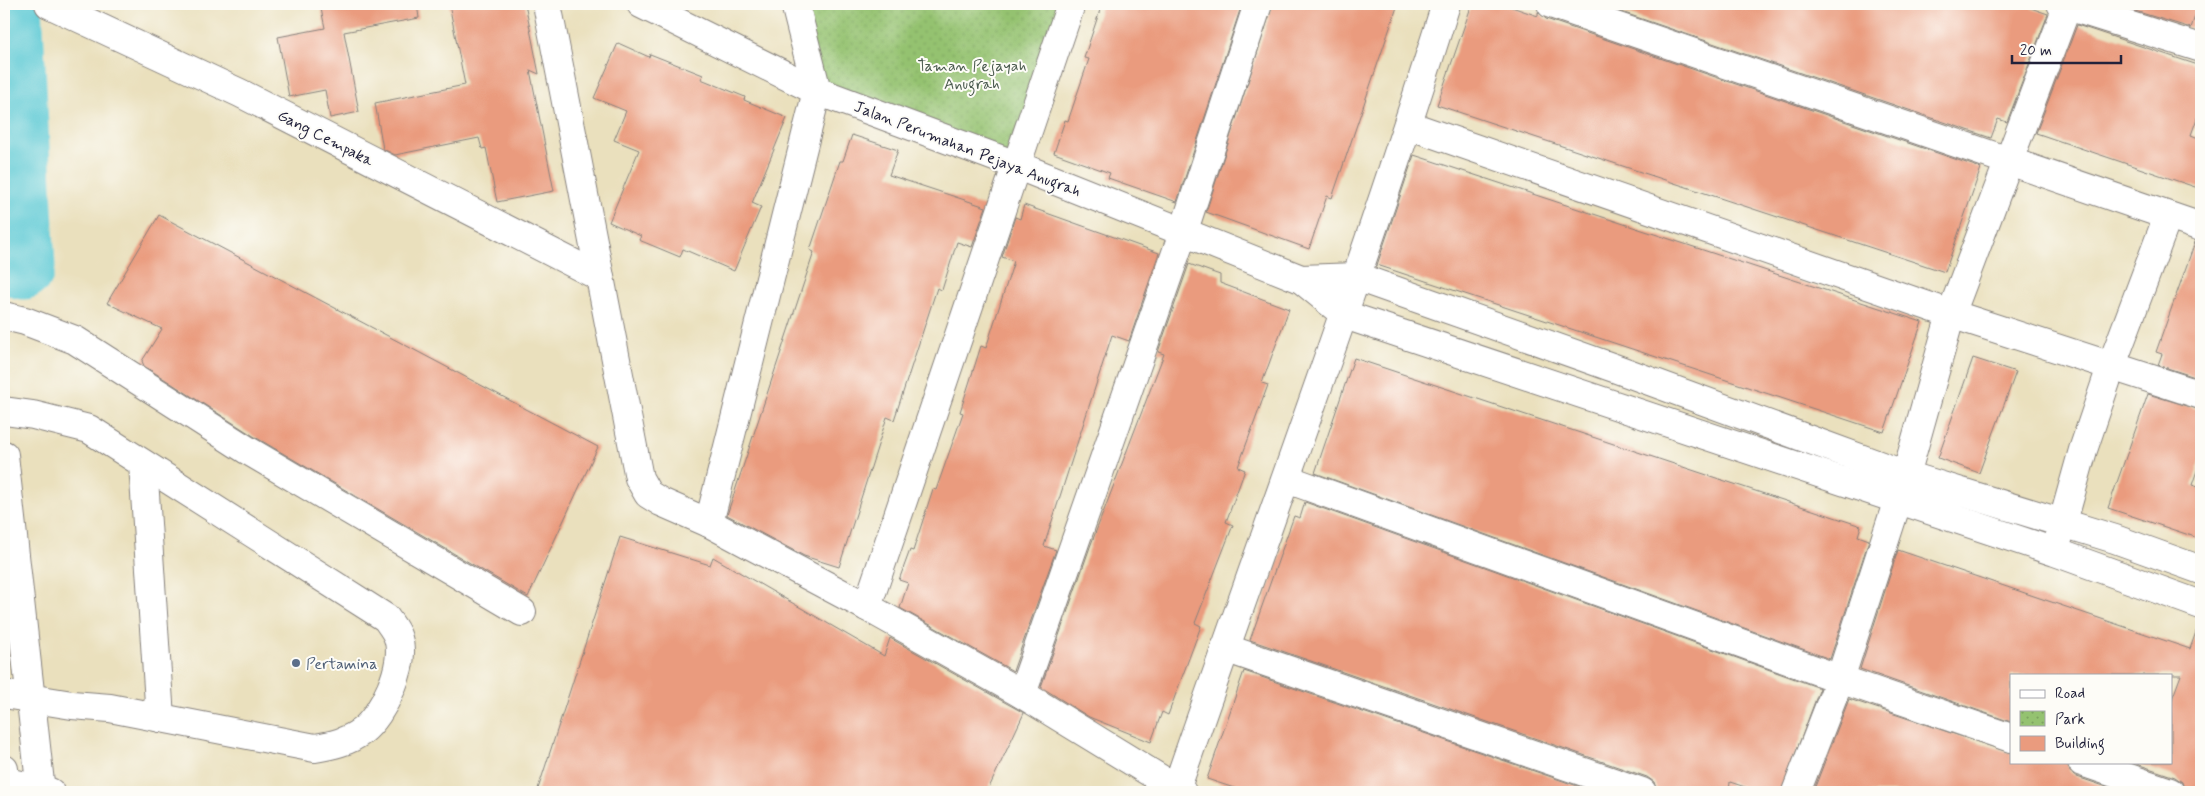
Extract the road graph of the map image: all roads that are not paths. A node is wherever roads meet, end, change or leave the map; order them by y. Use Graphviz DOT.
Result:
graph roads {
  1 [pos="49,4"];
  2 [pos="547,4"];
  3 [pos="641,4"];
  4 [pos="795,4"];
  5 [pos="1071,4"];
  6 [pos="1258,4"];
  7 [pos="1446,4"];
  8 [pos="1551,4"];
  9 [pos="2065,4"];
  10 [pos="2201,48"];
  11 [pos="817,91"];
  12 [pos="1408,125"];
  13 [pos="2007,159"];
  14 [pos="1016,164"];
  15 [pos="2168,216"];
  16 [pos="2201,227"];
  17 [pos="1184,230"];
  18 [pos="600,277"];
  19 [pos="1358,278"];
  20 [pos="1302,279"];
  21 [pos="1950,314"];
  22 [pos="1344,315"];
  23 [pos="14,318"];
  24 [pos="2110,367"];
  25 [pos="1617,369"];
  26 [pos="2201,395"];
  27 [pos="1606,400"];
  28 [pos="4,411"];
  29 [pos="4,455"];
  30 [pos="143,464"];
  31 [pos="1287,479"];
  32 [pos="1902,487"];
  33 [pos="709,522"];
  34 [pos="2063,525"];
  35 [pos="2115,539"];
  36 [pos="2055,552"];
  37 [pos="2101,569"];
  38 [pos="2201,570"];
  39 [pos="2201,605"];
  40 [pos="868,607"];
  41 [pos="522,612"];
  42 [pos="1225,648"];
  43 [pos="1840,679"];
  44 [pos="1022,694"];
  45 [pos="17,696"];
  46 [pos="160,718"];
  47 [pos="2010,738"];
  48 [pos="2088,764"];
  49 [pos="5,781"];
  50 [pos="44,791"];
  51 [pos="1179,791"];
  52 [pos="1642,792"];
  53 [pos="1796,792"];
  54 [pos="2170,792"];
  1 -- 18 [label="main road, Gang Cempaka"];
  2 -- 18 [label="main road"];
  3 -- 11 [label="main road, Jalan Perumahan Pejaya Anugrah"];
  4 -- 11 [label="main road"];
  5 -- 14 [label="main road"];
  6 -- 17 [label="main road"];
  7 -- 12 [label="main road"];
  8 -- 13 [label="main road"];
  9 -- 10 [label="main road"];
  9 -- 13 [label="main road"];
  11 -- 14 [label="main road, Jalan Perumahan Pejaya Anugrah"];
  11 -- 33 [label="main road"];
  12 -- 19 [label="main road"];
  12 -- 21 [label="main road"];
  13 -- 15 [label="main road"];
  13 -- 21 [label="main road"];
  14 -- 17 [label="main road, Jalan Perumahan Pejaya Anugrah"];
  14 -- 40 [label="main road"];
  15 -- 16 [label="main road"];
  15 -- 24 [label="main road"];
  17 -- 20 [label="main road, Jalan Perumahan Pejaya Anugrah"];
  17 -- 44 [label="main road"];
  18 -- 33 [label="main road"];
  19 -- 20 [label="main road, Jalan Perumahan Pejaya Anugrah"];
  19 -- 22 [label="main road"];
  19 -- 25 [label="main road"];
  20 -- 22 [label="main road, Jalan Perumahan Pejaya Anugrah"];
  21 -- 24 [label="main road"];
  21 -- 32 [label="main road"];
  22 -- 27 [label="main road"];
  22 -- 31 [label="main road"];
  23 -- 41 [label="main road"];
  24 -- 26 [label="main road"];
  24 -- 34 [label="main road"];
  25 -- 27 [label="main road"];
  25 -- 32 [label="main road"];
  27 -- 32 [label="main road"];
  28 -- 30 [label="main road"];
  29 -- 45 [label="main road"];
  30 -- 46 [label="main road"];
  30 -- 46 [label="main road"];
  31 -- 42 [label="main road"];
  31 -- 43 [label="main road"];
  32 -- 34 [label="main road"];
  32 -- 36 [label="main road"];
  32 -- 43 [label="main road"];
  33 -- 40 [label="main road"];
  34 -- 35 [label="main road"];
  34 -- 36 [label="main road"];
  35 -- 37 [label="main road"];
  35 -- 38 [label="main road"];
  36 -- 37 [label="main road"];
  37 -- 39 [label="main road"];
  40 -- 44 [label="main road"];
  42 -- 51 [label="main road"];
  42 -- 52 [label="main road"];
  43 -- 47 [label="main road"];
  43 -- 53 [label="main road"];
  44 -- 51 [label="main road"];
  45 -- 46 [label="main road"];
  45 -- 50 [label="main road"];
  48 -- 54 [label="main road"];
  49 -- 50 [label="main road"];
}
